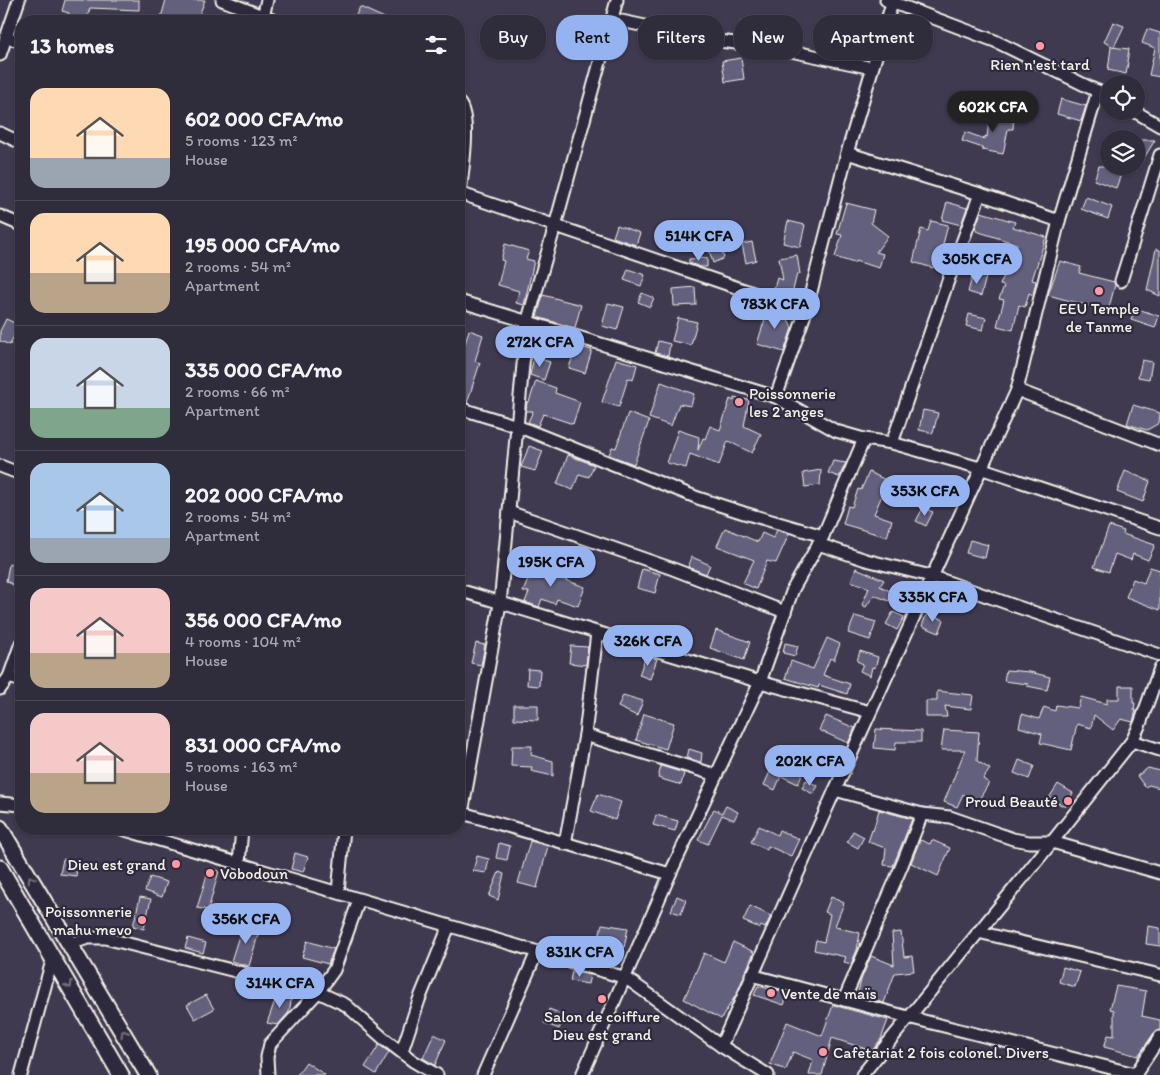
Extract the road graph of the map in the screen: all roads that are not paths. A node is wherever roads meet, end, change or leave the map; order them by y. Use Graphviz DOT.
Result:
graph roads {
  1 [pos="18,0"];
  2 [pos="222,0"];
  3 [pos="267,0"];
  4 [pos="617,0"];
  5 [pos="891,0"];
  6 [pos="254,15"];
  7 [pos="263,15"];
  8 [pos="613,15"];
  9 [pos="628,22"];
  10 [pos="6,37"];
  11 [pos="15,40"];
  12 [pos="0,55"];
  13 [pos="601,60"];
  14 [pos="872,68"];
  15 [pos="1098,91"];
  16 [pos="1145,117"];
  17 [pos="465,126"];
  18 [pos="1160,126"];
  19 [pos="0,133"];
  20 [pos="15,141"];
  21 [pos="465,143"];
  22 [pos="847,152"];
  23 [pos="1160,155"];
  24 [pos="980,194"];
  25 [pos="465,195"];
  26 [pos="0,216"];
  27 [pos="1059,221"];
  28 [pos="15,222"];
  29 [pos="555,226"];
  30 [pos="1121,281"];
  31 [pos="465,303"];
  32 [pos="806,311"];
  33 [pos="527,323"];
  34 [pos="1017,390"];
  35 [pos="776,397"];
  36 [pos="465,410"];
  37 [pos="517,426"];
  38 [pos="864,439"];
  39 [pos="892,443"];
  40 [pos="1160,445"];
  41 [pos="0,466"];
  42 [pos="980,468"];
  43 [pos="15,472"];
  44 [pos="509,512"];
  45 [pos="1160,528"];
  46 [pos="821,540"];
  47 [pos="931,576"];
  48 [pos="465,592"];
  49 [pos="500,604"];
  50 [pos="784,612"];
  51 [pos="597,633"];
  52 [pos="1160,655"];
  53 [pos="15,658"];
  54 [pos="1160,668"];
  55 [pos="8,677"];
  56 [pos="15,679"];
  57 [pos="760,682"];
  58 [pos="0,690"];
  59 [pos="870,712"];
  60 [pos="585,735"];
  61 [pos="1132,741"];
  62 [pos="1160,750"];
  63 [pos="716,775"];
  64 [pos="465,787"];
  65 [pos="834,790"];
  66 [pos="0,803"];
  67 [pos="15,804"];
  68 [pos="465,814"];
  69 [pos="922,814"];
  70 [pos="0,828"];
  71 [pos="142,835"];
  72 [pos="241,835"];
  73 [pos="343,835"];
  74 [pos="1052,842"];
  75 [pos="564,844"];
  76 [pos="238,863"];
  77 [pos="0,868"];
  78 [pos="1160,873"];
  79 [pos="670,874"];
  80 [pos="338,892"];
  81 [pos="359,900"];
  82 [pos="449,926"];
  83 [pos="978,932"];
  84 [pos="70,944"];
  85 [pos="537,952"];
  86 [pos="52,957"];
  87 [pos="751,975"];
  88 [pos="1160,975"];
  89 [pos="626,978"];
  90 [pos="318,992"];
  91 [pos="844,1000"];
  92 [pos="908,1017"];
  93 [pos="1160,1038"];
  94 [pos="721,1046"];
  95 [pos="402,1051"];
  96 [pos="1135,1074"];
  97 [pos="22,1075"];
  98 [pos="121,1075"];
  99 [pos="148,1075"];
  100 [pos="268,1075"];
  101 [pos="436,1075"];
  102 [pos="483,1075"];
  103 [pos="582,1075"];
  104 [pos="768,1075"];
  105 [pos="862,1075"];
  1 -- 10 [label="street"];
  2 -- 6 [label="street"];
  3 -- 7 [label="street"];
  4 -- 8 [label="street"];
  5 -- 14 [label="street"];
  5 -- 15 [label="street"];
  9 -- 14 [label="street"];
  10 -- 11 [label="street"];
  10 -- 12 [label="street"];
  13 -- 29 [label="street"];
  14 -- 22 [label="street"];
  15 -- 27 [label="street"];
  16 -- 18 [label="street"];
  17 -- 21 [label="street"];
  19 -- 20 [label="street"];
  22 -- 24 [label="street"];
  22 -- 32 [label="street"];
  23 -- 30 [label="street"];
  24 -- 27 [label="street"];
  24 -- 39 [label="street"];
  25 -- 29 [label="street"];
  26 -- 28 [label="street"];
  27 -- 34 [label="street"];
  29 -- 32 [label="street"];
  29 -- 33 [label="street"];
  31 -- 33 [label="street"];
  32 -- 35 [label="street"];
  33 -- 35 [label="street"];
  33 -- 37 [label="street"];
  34 -- 40 [label="street"];
  34 -- 42 [label="street"];
  35 -- 38 [label="street"];
  36 -- 37 [label="street"];
  37 -- 44 [label="street"];
  37 -- 46 [label="street"];
  38 -- 39 [label="street"];
  38 -- 46 [label="street"];
  39 -- 42 [label="street"];
  41 -- 43 [label="street"];
  42 -- 45 [label="street"];
  42 -- 47 [label="street"];
  44 -- 49 [label="street"];
  44 -- 50 [label="street"];
  46 -- 47 [label="street"];
  46 -- 50 [label="street"];
  47 -- 52 [label="street"];
  47 -- 59 [label="street"];
  48 -- 49 [label="street"];
  49 -- 51 [label="street"];
  49 -- 64 [label="street"];
  50 -- 57 [label="street"];
  51 -- 57 [label="street"];
  51 -- 60 [label="street"];
  53 -- 55 [label="street"];
  54 -- 61 [label="street"];
  55 -- 56 [label="street"];
  55 -- 58 [label="street"];
  57 -- 59 [label="street"];
  57 -- 63 [label="street"];
  59 -- 65 [label="street"];
  60 -- 63 [label="street"];
  60 -- 75 [label="street"];
  61 -- 62 [label="street"];
  61 -- 74 [label="street"];
  63 -- 79 [label="street"];
  65 -- 69 [label="street"];
  65 -- 87 [label="street"];
  66 -- 67 [label="street"];
  68 -- 75 [label="street"];
  69 -- 74 [label="street"];
  69 -- 91 [label="street"];
  84 -- 70 [label="main road, one-way"];
  71 -- 76 [label="street"];
  72 -- 76 [label="street"];
  73 -- 80 [label="street"];
  74 -- 78 [label="street"];
  74 -- 83 [label="street"];
  75 -- 79 [label="street"];
  76 -- 80 [label="street"];
  77 -- 86 [label="main road"];
  79 -- 89 [label="street"];
  80 -- 81 [label="street"];
  81 -- 82 [label="street"];
  81 -- 90 [label="street"];
  82 -- 85 [label="street"];
  82 -- 95 [label="street"];
  83 -- 88 [label="street"];
  83 -- 92 [label="street"];
  84 -- 90 [label="street"];
  99 -- 84 [label="main road, one-way"];
  85 -- 89 [label="street"];
  85 -- 102 [label="street"];
  86 -- 97 [label="street"];
  86 -- 98 [label="main road, one-way"];
  87 -- 91 [label="street"];
  87 -- 94 [label="street"];
  89 -- 94 [label="street"];
  89 -- 103 [label="street"];
  90 -- 95 [label="street"];
  90 -- 100 [label="street"];
  91 -- 92 [label="street"];
  92 -- 96 [label="street"];
  92 -- 105 [label="street"];
  93 -- 96 [label="street"];
  94 -- 104 [label="street"];
  95 -- 101 [label="street"];
}
